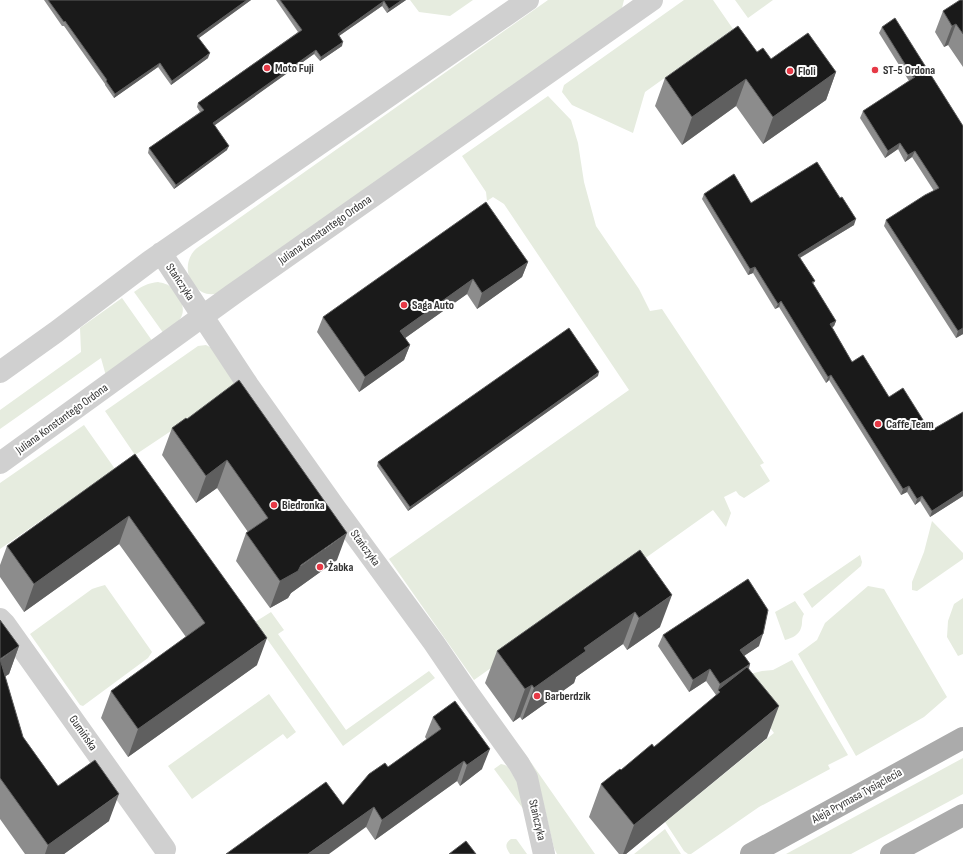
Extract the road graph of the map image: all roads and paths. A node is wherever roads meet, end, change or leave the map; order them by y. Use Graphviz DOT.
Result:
graph roads {
  1 [pos="528,0"];
  2 [pos="652,0"];
  3 [pos="161,253"];
  4 [pos="203,317"];
  5 [pos="0,372"];
  6 [pos="0,463"];
  7 [pos="0,619"];
  8 [pos="963,738"];
  9 [pos="963,815"];
  10 [pos="165,849"];
  11 [pos="544,854"];
  12 [pos="751,854"];
  13 [pos="891,854"];
  1 -- 3 [label="street"];
  2 -- 4 [label="street, Juliana Konstantego Ordona"];
  3 -- 4 [label="street, Stańczyka"];
  3 -- 5 [label="street"];
  4 -- 6 [label="street, Juliana Konstantego Ordona"];
  4 -- 11 [label="street, Stańczyka"];
  7 -- 10 [label="street, Gumińska"];
  8 -- 12 [label="main road, Aleja Prymasa Tysiąclecia"];
  9 -- 13 [label="main road"];
}
